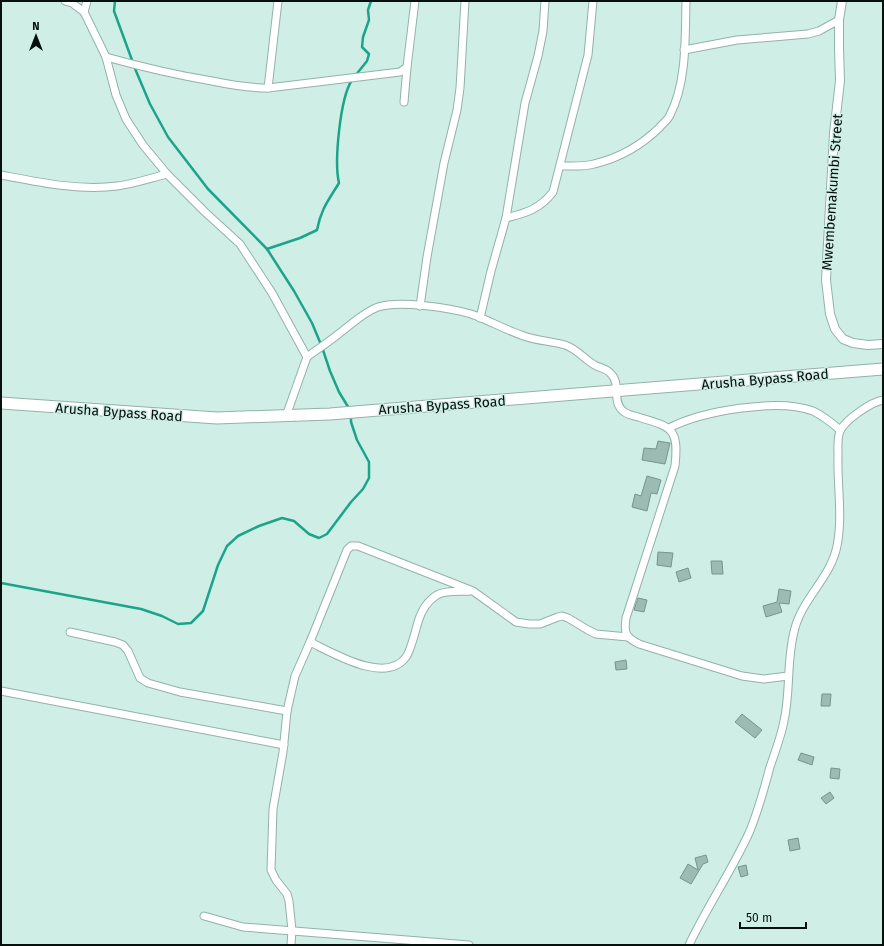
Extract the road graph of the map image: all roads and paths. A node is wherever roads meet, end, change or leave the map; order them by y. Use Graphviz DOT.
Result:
graph roads {
  1 [pos="65,1"];
  2 [pos="87,1"];
  3 [pos="278,1"];
  4 [pos="415,1"];
  5 [pos="465,1"];
  6 [pos="545,1"];
  7 [pos="593,1"];
  8 [pos="686,1"];
  9 [pos="842,1"];
  10 [pos="84,12"];
  11 [pos="839,20"];
  12 [pos="684,50"];
  13 [pos="106,57"];
  14 [pos="407,67"];
  15 [pos="268,88"];
  16 [pos="404,102"];
  17 [pos="561,166"];
  18 [pos="167,174"];
  19 [pos="1,175"];
  20 [pos="506,218"];
  21 [pos="420,306"];
  22 [pos="480,318"];
  23 [pos="883,344"];
  24 [pos="307,357"];
  25 [pos="883,369"];
  26 [pos="616,391"];
  27 [pos="883,400"];
  28 [pos="1,403"];
  29 [pos="286,416"];
  30 [pos="669,428"];
  31 [pos="840,430"];
  32 [pos="473,591"];
  33 [pos="70,632"];
  34 [pos="628,637"];
  35 [pos="310,642"];
  36 [pos="788,676"];
  37 [pos="1,691"];
  38 [pos="287,711"];
  39 [pos="284,745"];
  40 [pos="204,916"];
  41 [pos="292,930"];
  42 [pos="291,945"];
  43 [pos="469,945"];
  44 [pos="689,945"];
  1 -- 10 [label="street"];
  2 -- 10 [label="street"];
  3 -- 15 [label="street"];
  4 -- 14 [label="street"];
  5 -- 21 [label="street"];
  6 -- 20 [label="street"];
  7 -- 17 [label="street"];
  8 -- 12 [label="street"];
  9 -- 11 [label="street, Mwembemakumbi Street"];
  10 -- 13 [label="street"];
  11 -- 12 [label="street"];
  11 -- 23 [label="street, Mwembemakumbi Street"];
  12 -- 17 [label="street"];
  13 -- 15 [label="street"];
  13 -- 18 [label="street"];
  14 -- 15 [label="street"];
  14 -- 16 [label="street"];
  17 -- 20 [label="street"];
  18 -- 19 [label="street"];
  18 -- 24 [label="street"];
  20 -- 22 [label="street"];
  21 -- 22 [label="street"];
  21 -- 24 [label="street"];
  22 -- 26 [label="street"];
  24 -- 29 [label="street"];
  25 -- 26 [label="main road, Arusha Bypass Road"];
  26 -- 29 [label="main road, Arusha Bypass Road"];
  26 -- 30 [label="street"];
  27 -- 31 [label="street"];
  28 -- 29 [label="main road, Arusha Bypass Road"];
  30 -- 31 [label="street"];
  30 -- 34 [label="street"];
  31 -- 36 [label="street"];
  32 -- 34 [label="street"];
  32 -- 35 [label="street"];
  32 -- 35 [label="street"];
  33 -- 38 [label="street"];
  34 -- 36 [label="street"];
  35 -- 38 [label="street"];
  36 -- 44 [label="street"];
  37 -- 39 [label="street"];
  38 -- 39 [label="street"];
  39 -- 41 [label="street"];
  40 -- 41 [label="street"];
  41 -- 42 [label="street"];
  41 -- 43 [label="street"];
}
